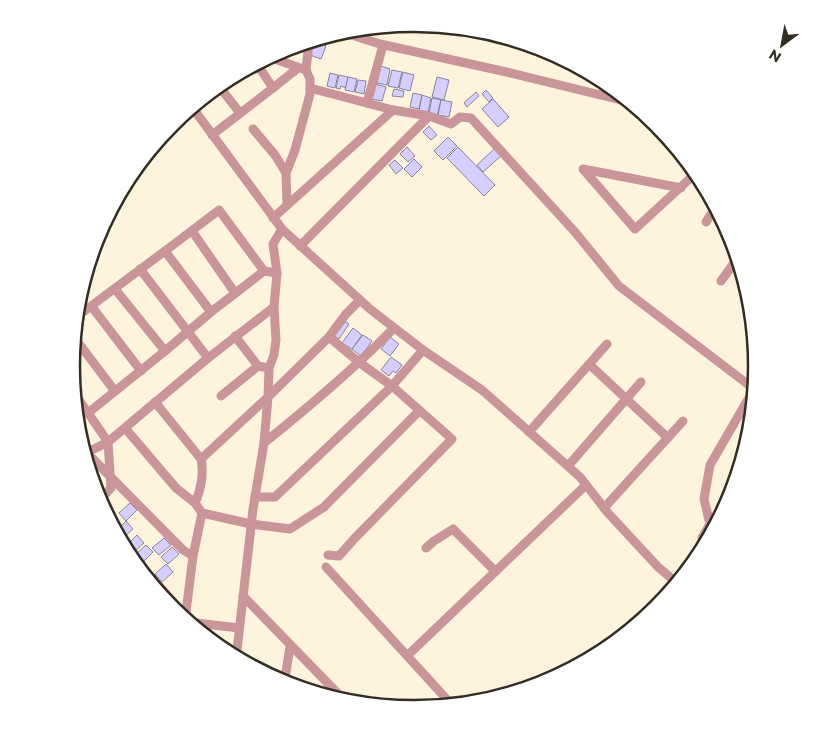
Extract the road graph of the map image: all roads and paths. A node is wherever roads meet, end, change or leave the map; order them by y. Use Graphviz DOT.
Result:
graph roads {
  1 [pos="358,37"];
  2 [pos="383,45"];
  3 [pos="307,50"];
  4 [pos="279,61"];
  5 [pos="302,69"];
  6 [pos="261,70"];
  7 [pos="273,88"];
  8 [pos="310,88"];
  9 [pos="224,92"];
  10 [pos="611,98"];
  11 [pos="367,103"];
  12 [pos="393,110"];
  13 [pos="196,113"];
  14 [pos="240,113"];
  15 [pos="429,116"];
  16 [pos="253,129"];
  17 [pos="212,135"];
  18 [pos="286,173"];
  19 [pos="690,179"];
  20 [pos="680,188"];
  21 [pos="287,205"];
  22 [pos="711,215"];
  23 [pos="273,218"];
  24 [pos="706,222"];
  25 [pos="282,229"];
  26 [pos="192,231"];
  27 [pos="300,246"];
  28 [pos="165,251"];
  29 [pos="732,266"];
  30 [pos="140,269"];
  31 [pos="264,271"];
  32 [pos="277,273"];
  33 [pos="721,281"];
  34 [pos="115,289"];
  35 [pos="235,293"];
  36 [pos="360,300"];
  37 [pos="92,307"];
  38 [pos="274,307"];
  39 [pos="211,312"];
  40 [pos="84,313"];
  41 [pos="394,328"];
  42 [pos="188,332"];
  43 [pos="235,336"];
  44 [pos="329,337"];
  45 [pos="80,344"];
  46 [pos="607,344"];
  47 [pos="423,350"];
  48 [pos="166,351"];
  49 [pos="208,358"];
  50 [pos="360,363"];
  51 [pos="589,364"];
  52 [pos="258,366"];
  53 [pos="269,368"];
  54 [pos="141,371"];
  55 [pos="641,382"];
  56 [pos="747,384"];
  57 [pos="392,386"];
  58 [pos="114,390"];
  59 [pos="221,396"];
  60 [pos="268,397"];
  61 [pos="626,400"];
  62 [pos="155,402"];
  63 [pos="81,404"];
  64 [pos="746,404"];
  65 [pos="419,411"];
  66 [pos="88,413"];
  67 [pos="683,421"];
  68 [pos="125,428"];
  69 [pos="528,432"];
  70 [pos="668,438"];
  71 [pos="108,442"];
  72 [pos="264,443"];
  73 [pos="90,450"];
  74 [pos="201,459"];
  75 [pos="93,460"];
  76 [pos="568,466"];
  77 [pos="110,476"];
  78 [pos="586,485"];
  79 [pos="105,493"];
  80 [pos="255,496"];
  81 [pos="196,503"];
  82 [pos="604,508"];
  83 [pos="202,512"];
  84 [pos="709,521"];
  85 [pos="251,524"];
  86 [pos="426,548"];
  87 [pos="328,555"];
  88 [pos="193,556"];
  89 [pos="326,567"];
  90 [pos="496,571"];
  91 [pos="672,578"];
  92 [pos="243,596"];
  93 [pos="186,611"];
  94 [pos="200,623"];
  95 [pos="239,628"];
  96 [pos="290,647"];
  97 [pos="237,650"];
  98 [pos="408,655"];
  99 [pos="285,675"];
  100 [pos="335,691"];
  101 [pos="447,699"];
  1 -- 2 [label="street"];
  2 -- 10 [label="street"];
  2 -- 11 [label="street"];
  3 -- 5 [label="street"];
  4 -- 5 [label="street"];
  5 -- 7 [label="street"];
  5 -- 8 [label="street"];
  6 -- 7 [label="street"];
  7 -- 14 [label="street"];
  8 -- 11 [label="street"];
  8 -- 18 [label="street"];
  9 -- 14 [label="street"];
  11 -- 12 [label="street"];
  12 -- 15 [label="street"];
  12 -- 21 [label="street"];
  13 -- 17 [label="street"];
  14 -- 17 [label="street"];
  15 -- 27 [label="street"];
  15 -- 56 [label="street"];
  16 -- 18 [label="street"];
  17 -- 23 [label="street"];
  18 -- 21 [label="street"];
  19 -- 20 [label="street"];
  20 -- 20 [label="street"];
  21 -- 23 [label="street"];
  22 -- 24 [label="street"];
  23 -- 25 [label="street"];
  25 -- 27 [label="street"];
  25 -- 32 [label="street"];
  26 -- 28 [label="street"];
  26 -- 31 [label="street"];
  26 -- 35 [label="street"];
  27 -- 36 [label="street"];
  28 -- 30 [label="street"];
  28 -- 39 [label="street"];
  29 -- 33 [label="street"];
  30 -- 34 [label="street"];
  30 -- 42 [label="street"];
  31 -- 32 [label="street"];
  31 -- 35 [label="street"];
  32 -- 38 [label="street"];
  34 -- 37 [label="street"];
  34 -- 48 [label="street"];
  35 -- 39 [label="street"];
  36 -- 41 [label="street"];
  36 -- 44 [label="street"];
  37 -- 40 [label="street"];
  37 -- 54 [label="street"];
  38 -- 43 [label="street"];
  38 -- 53 [label="street"];
  39 -- 42 [label="street"];
  41 -- 47 [label="street"];
  41 -- 50 [label="street"];
  42 -- 48 [label="street"];
  42 -- 49 [label="street"];
  43 -- 49 [label="street"];
  43 -- 52 [label="street"];
  44 -- 50 [label="street"];
  44 -- 60 [label="street"];
  45 -- 58 [label="street"];
  46 -- 51 [label="street"];
  47 -- 57 [label="street"];
  47 -- 69 [label="street"];
  48 -- 54 [label="street"];
  49 -- 62 [label="street"];
  50 -- 57 [label="street"];
  50 -- 72 [label="street"];
  51 -- 61 [label="street"];
  51 -- 69 [label="street"];
  52 -- 53 [label="street"];
  52 -- 59 [label="street"];
  53 -- 60 [label="street"];
  54 -- 58 [label="street"];
  55 -- 61 [label="street"];
  57 -- 65 [label="street"];
  57 -- 80 [label="street"];
  58 -- 66 [label="street"];
  60 -- 72 [label="street"];
  60 -- 74 [label="street"];
  61 -- 70 [label="street"];
  61 -- 76 [label="street"];
  62 -- 68 [label="street"];
  62 -- 74 [label="street"];
  63 -- 66 [label="street"];
  64 -- 84 [label="street"];
  65 -- 85 [label="street"];
  65 -- 87 [label="street"];
  66 -- 71 [label="street"];
  67 -- 70 [label="street"];
  68 -- 71 [label="street"];
  68 -- 81 [label="street"];
  69 -- 76 [label="street"];
  70 -- 82 [label="street"];
  71 -- 73 [label="street"];
  71 -- 77 [label="street"];
  72 -- 80 [label="street"];
  74 -- 81 [label="street"];
  75 -- 77 [label="street"];
  76 -- 78 [label="street"];
  77 -- 79 [label="street"];
  77 -- 88 [label="street"];
  78 -- 82 [label="street"];
  78 -- 90 [label="street"];
  80 -- 85 [label="street"];
  81 -- 83 [label="street"];
  82 -- 91 [label="street"];
  83 -- 85 [label="street"];
  83 -- 88 [label="street"];
  85 -- 92 [label="street"];
  86 -- 90 [label="street"];
  88 -- 93 [label="street"];
  89 -- 98 [label="street"];
  90 -- 98 [label="street"];
  92 -- 95 [label="street"];
  92 -- 96 [label="street"];
  94 -- 95 [label="street"];
  95 -- 97 [label="street"];
  96 -- 99 [label="street"];
  96 -- 100 [label="street"];
  98 -- 101 [label="street"];
}
